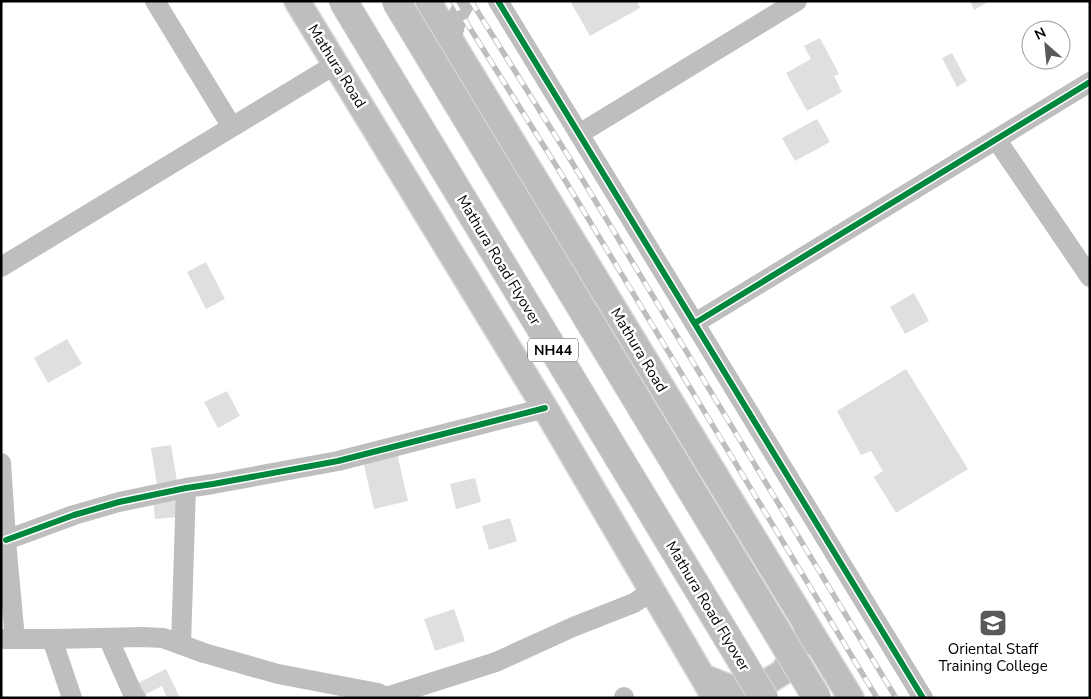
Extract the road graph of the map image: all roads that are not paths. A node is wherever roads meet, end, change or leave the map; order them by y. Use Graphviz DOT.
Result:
graph roads {
  1 [pos="155,1"];
  2 [pos="298,1"];
  3 [pos="343,1"];
  4 [pos="396,1"];
  5 [pos="428,1"];
  6 [pos="466,1"];
  7 [pos="498,1"];
  8 [pos="797,1"];
  9 [pos="451,42"];
  10 [pos="336,64"];
  11 [pos="1090,82"];
  12 [pos="232,127"];
  13 [pos="579,134"];
  14 [pos="996,139"];
  15 [pos="1,267"];
  16 [pos="1090,277"];
  17 [pos="695,323"];
  18 [pos="545,408"];
  19 [pos="1,463"];
  20 [pos="186,488"];
  21 [pos="5,548"];
  22 [pos="652,591"];
  23 [pos="799,612"];
  24 [pos="108,638"];
  25 [pos="8,639"];
  26 [pos="52,639"];
  27 [pos="181,645"];
  28 [pos="709,688"];
  29 [pos="387,697"];
  30 [pos="72,698"];
  31 [pos="136,698"];
  32 [pos="764,698"];
  33 [pos="816,698"];
  34 [pos="851,698"];
  35 [pos="923,698"];
  1 -- 12 [label="street"];
  2 -- 10 [label="main road, Mathura Road"];
  3 -- 32 [label="highway, Mathura Road Flyover / NH44, bridge"];
  4 -- 33 [label="highway, NH44, bridge"];
  5 -- 9 [label="main road, Mathura Road"];
  6 -- 9 [label="street"];
  7 -- 13 [label="street"];
  8 -- 13 [label="street"];
  9 -- 23 [label="main road, Mathura Road"];
  10 -- 12 [label="street"];
  10 -- 18 [label="main road, Mathura Road"];
  11 -- 14 [label="street"];
  12 -- 15 [label="street"];
  13 -- 17 [label="street"];
  14 -- 16 [label="street"];
  14 -- 17 [label="street"];
  17 -- 35 [label="street"];
  18 -- 20 [label="street"];
  18 -- 22 [label="main road, Mathura Road"];
  19 -- 21 [label="street"];
  20 -- 21 [label="street"];
  20 -- 27 [label="street"];
  21 -- 25 [label="street"];
  22 -- 28 [label="main road, Mathura Road"];
  22 -- 29 [label="street"];
  23 -- 28 [label="main road"];
  23 -- 34 [label="main road, Mathura Road"];
  24 -- 26 [label="street"];
  24 -- 27 [label="street"];
  24 -- 31 [label="street"];
  25 -- 26 [label="street"];
  26 -- 30 [label="street"];
  27 -- 29 [label="street"];
}
